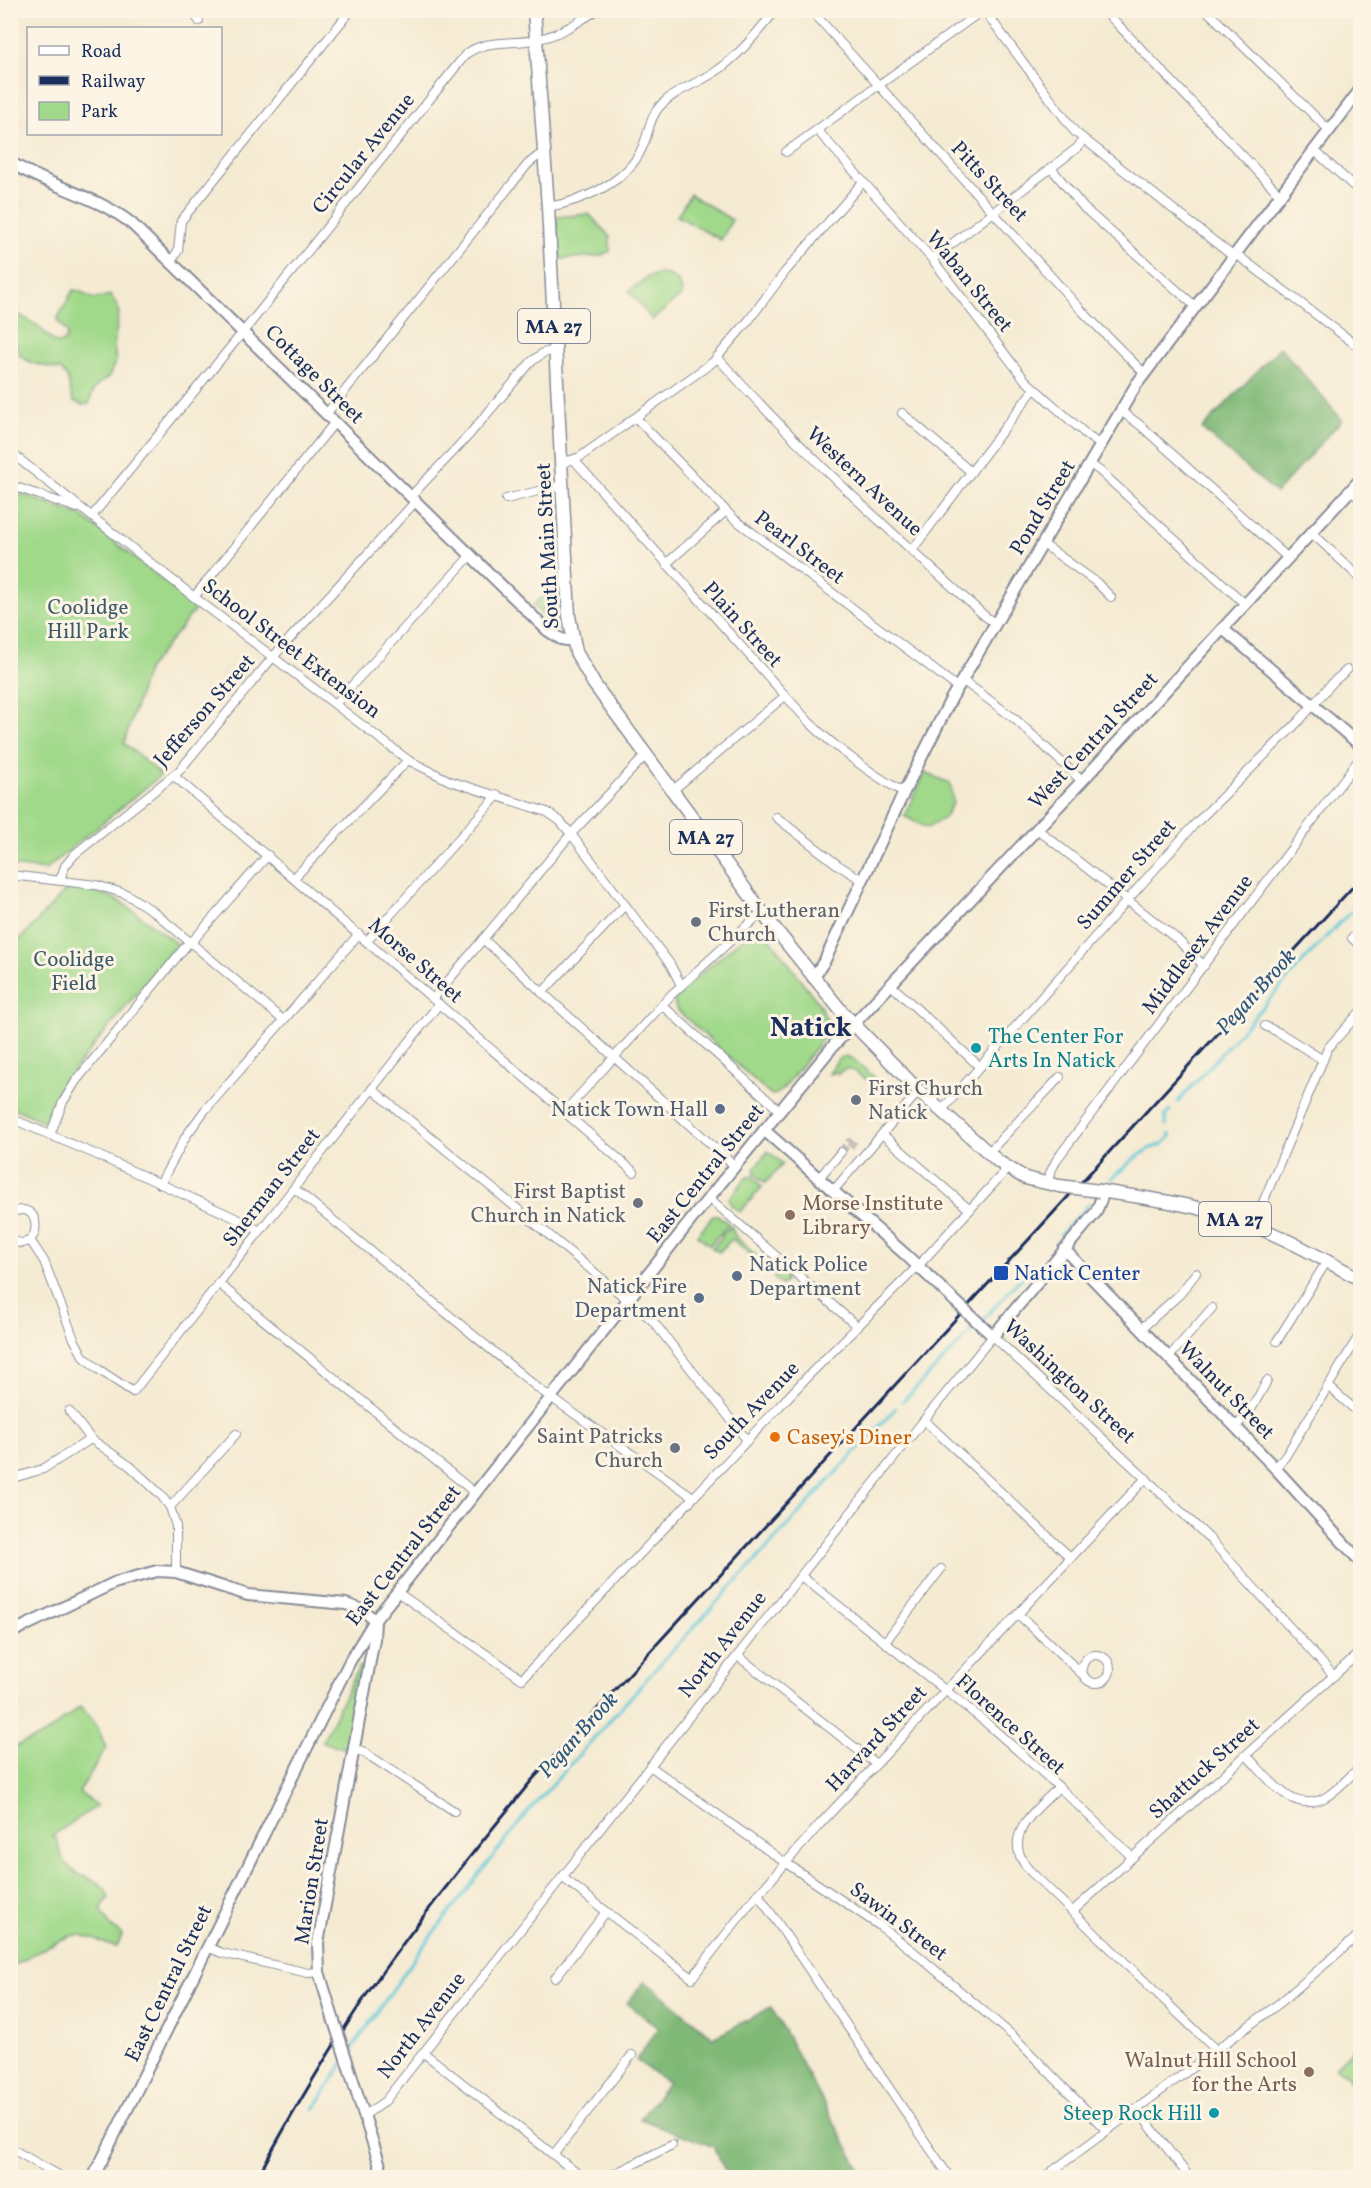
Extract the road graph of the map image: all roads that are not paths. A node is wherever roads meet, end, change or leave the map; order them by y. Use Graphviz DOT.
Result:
graph roads {
  1 [pos="192,10"];
  2 [pos="351,10"];
  3 [pos="534,10"];
  4 [pos="597,10"];
  5 [pos="776,10"];
  6 [pos="811,10"];
  7 [pos="983,10"];
  8 [pos="1104,10"];
  9 [pos="1206,10"];
  10 [pos="199,21"];
  11 [pos="536,40"];
  12 [pos="879,87"];
  13 [pos="1360,90"];
  14 [pos="818,131"];
  15 [pos="1330,131"];
  16 [pos="1083,140"];
  17 [pos="1316,151"];
  18 [pos="786,152"];
  19 [pos="544,154"];
  20 [pos="10,162"];
  21 [pos="1051,168"];
  22 [pos="862,183"];
  23 [pos="1360,192"];
  24 [pos="1281,196"];
  25 [pos="548,207"];
  26 [pos="994,212"];
  27 [pos="1235,255"];
  28 [pos="932,259"];
  29 [pos="171,261"];
  30 [pos="1196,307"];
  31 [pos="243,331"];
  32 [pos="1360,348"];
  33 [pos="555,350"];
  34 [pos="717,357"];
  35 [pos="1144,373"];
  36 [pos="1034,389"];
  37 [pos="1121,411"];
  38 [pos="327,413"];
  39 [pos="902,413"];
  40 [pos="636,418"];
  41 [pos="336,422"];
  42 [pos="1101,445"];
  43 [pos="10,452"];
  44 [pos="568,462"];
  45 [pos="1090,464"];
  46 [pos="971,472"];
  47 [pos="1360,480"];
  48 [pos="10,485"];
  49 [pos="563,485"];
  50 [pos="1351,491"];
  51 [pos="413,498"];
  52 [pos="506,499"];
  53 [pos="1360,499"];
  54 [pos="84,510"];
  55 [pos="726,512"];
  56 [pos="92,516"];
  57 [pos="1311,532"];
  58 [pos="1042,544"];
  59 [pos="912,550"];
  60 [pos="471,555"];
  61 [pos="1288,558"];
  62 [pos="666,564"];
  63 [pos="1360,578"];
  64 [pos="194,597"];
  65 [pos="1111,597"];
  66 [pos="1245,604"];
  67 [pos="995,623"];
  68 [pos="1223,629"];
  69 [pos="573,641"];
  70 [pos="273,657"];
  71 [pos="1347,670"];
  72 [pos="959,684"];
  73 [pos="784,696"];
  74 [pos="335,704"];
  75 [pos="1313,706"];
  76 [pos="1360,745"];
  77 [pos="645,756"];
  78 [pos="1360,758"];
  79 [pos="408,760"];
  80 [pos="174,776"];
  81 [pos="1082,781"];
  82 [pos="672,790"];
  83 [pos="904,792"];
  84 [pos="498,795"];
  85 [pos="776,817"];
  86 [pos="1037,829"];
  87 [pos="572,834"];
  88 [pos="268,855"];
  89 [pos="10,875"];
  90 [pos="294,878"];
  91 [pos="60,880"];
  92 [pos="862,880"];
  93 [pos="1127,900"];
  94 [pos="625,905"];
  95 [pos="762,912"];
  96 [pos="359,934"];
  97 [pos="1352,938"];
  98 [pos="483,939"];
  99 [pos="367,941"];
  100 [pos="190,942"];
  101 [pos="1360,946"];
  102 [pos="1204,966"];
  103 [pos="813,978"];
  104 [pos="681,985"];
  105 [pos="891,985"];
  106 [pos="542,993"];
  107 [pos="436,1002"];
  108 [pos="662,1005"];
  109 [pos="1360,1012"];
  110 [pos="283,1020"];
  111 [pos="852,1025"];
  112 [pos="1265,1026"];
  113 [pos="614,1057"];
  114 [pos="1323,1060"];
  115 [pos="980,1067"];
  116 [pos="1060,1077"];
  117 [pos="372,1089"];
  118 [pos="919,1091"];
  119 [pos="780,1111"];
  120 [pos="941,1111"];
  121 [pos="565,1112"];
  122 [pos="10,1118"];
  123 [pos="764,1130"];
  124 [pos="882,1134"];
  125 [pos="50,1135"];
  126 [pos="858,1148"];
  127 [pos="841,1152"];
  128 [pos="866,1153"];
  129 [pos="988,1153"];
  130 [pos="735,1166"];
  131 [pos="1008,1168"];
  132 [pos="634,1172"];
  133 [pos="819,1178"];
  134 [pos="160,1184"];
  135 [pos="1054,1185"];
  136 [pos="294,1188"];
  137 [pos="833,1191"];
  138 [pos="1102,1192"];
  139 [pos="710,1198"];
  140 [pos="970,1210"];
  141 [pos="10,1214"];
  142 [pos="1253,1226"];
  143 [pos="260,1231"];
  144 [pos="10,1239"];
  145 [pos="30,1240"];
  146 [pos="1064,1249"];
  147 [pos="1327,1261"];
  148 [pos="918,1266"];
  149 [pos="1196,1273"];
  150 [pos="1360,1279"];
  151 [pos="218,1283"];
  152 [pos="628,1300"];
  153 [pos="1212,1308"];
  154 [pos="858,1327"];
  155 [pos="1141,1329"];
  156 [pos="1360,1334"];
  157 [pos="993,1336"];
  158 [pos="1277,1341"];
  159 [pos="1168,1358"];
  160 [pos="1267,1381"];
  161 [pos="1328,1386"];
  162 [pos="550,1397"];
  163 [pos="69,1411"];
  164 [pos="1360,1414"];
  165 [pos="924,1420"];
  166 [pos="1236,1427"];
  167 [pos="236,1434"];
  168 [pos="91,1439"];
  169 [pos="747,1440"];
  170 [pos="1275,1468"];
  171 [pos="1146,1478"];
  172 [pos="10,1479"];
  173 [pos="476,1493"];
  174 [pos="693,1497"];
  175 [pos="170,1507"];
  176 [pos="1071,1558"];
  177 [pos="1360,1561"];
  178 [pos="941,1569"];
  179 [pos="176,1572"];
  180 [pos="801,1576"];
  181 [pos="398,1592"];
  182 [pos="1018,1614"];
  183 [pos="375,1620"];
  184 [pos="10,1633"];
  185 [pos="885,1642"];
  186 [pos="1360,1652"];
  187 [pos="738,1656"];
  188 [pos="1082,1674"];
  189 [pos="1334,1676"];
  190 [pos="947,1690"];
  191 [pos="354,1749"];
  192 [pos="1246,1755"];
  193 [pos="876,1764"];
  194 [pos="650,1766"];
  195 [pos="1360,1767"];
  196 [pos="1059,1787"];
  197 [pos="454,1811"];
  198 [pos="1132,1857"];
  199 [pos="786,1862"];
  200 [pos="562,1877"];
  201 [pos="758,1894"];
  202 [pos="606,1912"];
  203 [pos="1072,1912"];
  204 [pos="1360,1934"];
  205 [pos="207,1947"];
  206 [pos="320,1972"];
  207 [pos="555,1977"];
  208 [pos="1215,2049"];
  209 [pos="424,2053"];
  210 [pos="632,2055"];
  211 [pos="1136,2108"];
  212 [pos="365,2115"];
  213 [pos="1106,2130"];
  214 [pos="672,2145"];
  215 [pos="10,2148"];
  216 [pos="554,2154"];
  217 [pos="64,2178"];
  218 [pos="93,2178"];
  219 [pos="384,2178"];
  220 [pos="583,2178"];
  221 [pos="606,2178"];
  222 [pos="950,2178"];
  223 [pos="1043,2178"];
  224 [pos="1190,2178"];
  1 -- 10 [label="street"];
  2 -- 29 [label="street"];
  3 -- 11 [label="main road, South Main Street / MA 27"];
  4 -- 11 [label="street, Circular Avenue"];
  5 -- 25 [label="street"];
  6 -- 12 [label="street, Pitts Street"];
  7 -- 12 [label="street"];
  7 -- 16 [label="street"];
  8 -- 24 [label="street"];
  9 -- 15 [label="street"];
  11 -- 19 [label="main road, South Main Street / MA 27"];
  11 -- 31 [label="street, Circular Avenue"];
  12 -- 14 [label="street"];
  12 -- 26 [label="street, Pitts Street"];
  13 -- 15 [label="street, Pond Street"];
  14 -- 18 [label="street"];
  14 -- 22 [label="street, Waban Street"];
  15 -- 17 [label="street, Pond Street"];
  16 -- 21 [label="street"];
  16 -- 27 [label="street"];
  17 -- 23 [label="street"];
  17 -- 24 [label="street, Pond Street"];
  19 -- 25 [label="main road, South Main Street / MA 27"];
  19 -- 38 [label="street"];
  20 -- 29 [label="street, Cottage Street"];
  21 -- 26 [label="street"];
  21 -- 30 [label="street"];
  22 -- 28 [label="street, Waban Street"];
  22 -- 34 [label="street"];
  24 -- 27 [label="street, Pond Street"];
  25 -- 33 [label="main road, South Main Street / MA 27"];
  26 -- 28 [label="street"];
  26 -- 35 [label="street, Pitts Street"];
  27 -- 30 [label="street, Pond Street"];
  27 -- 32 [label="street"];
  28 -- 36 [label="street, Waban Street"];
  29 -- 31 [label="street, Cottage Street"];
  30 -- 35 [label="street, Pond Street"];
  31 -- 38 [label="street, Cottage Street"];
  31 -- 56 [label="street, Circular Avenue"];
  33 -- 44 [label="main road, South Main Street / MA 27"];
  33 -- 51 [label="street, Jefferson Street"];
  34 -- 40 [label="street"];
  34 -- 59 [label="street, Western Avenue"];
  35 -- 37 [label="street, Pond Street"];
  36 -- 42 [label="street, Waban Street"];
  36 -- 46 [label="street"];
  37 -- 42 [label="street, Pond Street"];
  37 -- 61 [label="street"];
  38 -- 41 [label="street, Cottage Street"];
  39 -- 46 [label="street"];
  40 -- 44 [label="street"];
  40 -- 55 [label="street, Pearl Street"];
  41 -- 51 [label="street, Cottage Street"];
  41 -- 64 [label="street"];
  42 -- 45 [label="street, Pond Street"];
  43 -- 54 [label="street, School Street Extension"];
  44 -- 49 [label="main road, South Main Street / MA 27"];
  44 -- 62 [label="street, Plain Street"];
  45 -- 58 [label="street, Pond Street"];
  45 -- 66 [label="street"];
  46 -- 59 [label="street"];
  47 -- 50 [label="street, West Central Street"];
  48 -- 54 [label="street"];
  49 -- 52 [label="street"];
  49 -- 69 [label="main road, South Main Street / MA 27"];
  50 -- 53 [label="street"];
  50 -- 57 [label="street, West Central Street"];
  51 -- 60 [label="street, Cottage Street"];
  51 -- 70 [label="street, Jefferson Street"];
  54 -- 56 [label="street, School Street Extension"];
  55 -- 62 [label="street"];
  55 -- 72 [label="street, Pearl Street"];
  56 -- 64 [label="street, School Street Extension"];
  57 -- 61 [label="street, West Central Street"];
  57 -- 63 [label="street"];
  58 -- 65 [label="street"];
  58 -- 67 [label="street, Pond Street"];
  59 -- 67 [label="street, Western Avenue"];
  60 -- 69 [label="street, Cottage Street"];
  60 -- 74 [label="street"];
  61 -- 66 [label="street, West Central Street"];
  62 -- 73 [label="street, Plain Street"];
  64 -- 70 [label="street, School Street Extension"];
  66 -- 68 [label="street, West Central Street"];
  67 -- 72 [label="street, Pond Street"];
  68 -- 75 [label="street"];
  68 -- 81 [label="street, West Central Street"];
  69 -- 77 [label="main road, South Main Street / MA 27"];
  70 -- 74 [label="street, School Street Extension"];
  70 -- 80 [label="street, Jefferson Street"];
  71 -- 75 [label="street, Summer Street"];
  72 -- 81 [label="street, Pearl Street"];
  72 -- 83 [label="street, Pond Street"];
  73 -- 82 [label="street"];
  73 -- 83 [label="street, Plain Street"];
  74 -- 79 [label="street, School Street Extension"];
  75 -- 76 [label="street"];
  75 -- 93 [label="street, Summer Street"];
  77 -- 82 [label="main road, South Main Street / MA 27"];
  77 -- 87 [label="street, Sherman Street"];
  78 -- 102 [label="street, Middlesex Avenue"];
  79 -- 84 [label="street, School Street Extension"];
  79 -- 90 [label="street"];
  80 -- 88 [label="street, Morse Street"];
  80 -- 91 [label="street, Jefferson Street"];
  81 -- 86 [label="street, West Central Street"];
  82 -- 95 [label="main road, South Main Street / MA 27"];
  83 -- 92 [label="street, Pond Street"];
  84 -- 87 [label="street, School Street Extension"];
  84 -- 99 [label="street"];
  85 -- 92 [label="street"];
  86 -- 93 [label="street"];
  86 -- 105 [label="street, West Central Street"];
  87 -- 94 [label="street, School Street Extension"];
  87 -- 98 [label="street, Sherman Street"];
  88 -- 90 [label="street, Morse Street"];
  88 -- 100 [label="street"];
  89 -- 91 [label="street"];
  90 -- 96 [label="street, Morse Street"];
  91 -- 100 [label="street"];
  92 -- 103 [label="street, Pond Street"];
  93 -- 102 [label="street"];
  93 -- 115 [label="street, Summer Street"];
  94 -- 104 [label="street, School Street Extension"];
  94 -- 106 [label="street"];
  95 -- 103 [label="main road, South Main Street / MA 27"];
  95 -- 104 [label="street"];
  96 -- 99 [label="street, Morse Street"];
  96 -- 110 [label="street"];
  97 -- 101 [label="street"];
  98 -- 106 [label="street"];
  98 -- 107 [label="street, Sherman Street"];
  99 -- 107 [label="street, Morse Street"];
  100 -- 110 [label="street"];
  100 -- 125 [label="street"];
  102 -- 135 [label="street, Middlesex Avenue"];
  103 -- 111 [label="main road, South Main Street / MA 27"];
  104 -- 108 [label="street"];
  105 -- 111 [label="street, West Central Street"];
  105 -- 115 [label="street"];
  106 -- 113 [label="street"];
  107 -- 117 [label="street, Sherman Street"];
  107 -- 121 [label="street, Morse Street"];
  108 -- 113 [label="street"];
  108 -- 119 [label="street"];
  109 -- 114 [label="street"];
  110 -- 134 [label="street"];
  111 -- 118 [label="main road, MA 27"];
  111 -- 119 [label="street, East Central Street"];
  112 -- 114 [label="street"];
  113 -- 121 [label="street"];
  113 -- 130 [label="street"];
  114 -- 142 [label="street"];
  115 -- 120 [label="street, Summer Street"];
  116 -- 129 [label="street"];
  117 -- 136 [label="street, Sherman Street"];
  117 -- 152 [label="street"];
  118 -- 120 [label="main road, MA 27"];
  118 -- 124 [label="street"];
  119 -- 123 [label="street, East Central Street"];
  120 -- 129 [label="main road, MA 27"];
  121 -- 132 [label="street, Morse Street"];
  122 -- 125 [label="street"];
  123 -- 130 [label="street, East Central Street"];
  123 -- 133 [label="street, Washington Street"];
  124 -- 128 [label="street"];
  124 -- 140 [label="street"];
  125 -- 134 [label="street"];
  126 -- 128 [label="street"];
  127 -- 133 [label="street"];
  128 -- 137 [label="street"];
  129 -- 131 [label="main road, MA 27"];
  130 -- 139 [label="street, East Central Street"];
  131 -- 135 [label="main road, MA 27"];
  131 -- 140 [label="street, South Avenue"];
  133 -- 137 [label="street, Washington Street"];
  134 -- 143 [label="street"];
  135 -- 138 [label="main road, MA 27, bridge"];
  136 -- 143 [label="street, Sherman Street"];
  136 -- 162 [label="street"];
  137 -- 148 [label="street, Washington Street"];
  138 -- 142 [label="main road, MA 27"];
  138 -- 146 [label="street, North Avenue"];
  139 -- 152 [label="street, East Central Street"];
  139 -- 154 [label="street"];
  140 -- 148 [label="street, South Avenue"];
  141 -- 145 [label="street"];
  142 -- 147 [label="main road, MA 27"];
  143 -- 151 [label="street, Sherman Street"];
  144 -- 145 [label="street"];
  145 -- 151 [label="street, Sherman Street"];
  146 -- 155 [label="street, Walnut Street"];
  146 -- 157 [label="street, North Avenue"];
  147 -- 150 [label="main road, MA 27"];
  147 -- 158 [label="street"];
  148 -- 154 [label="street, South Avenue"];
  148 -- 157 [label="street, Washington Street, bridge"];
  149 -- 155 [label="street"];
  151 -- 173 [label="street"];
  152 -- 162 [label="street, East Central Street"];
  152 -- 169 [label="street"];
  153 -- 159 [label="street"];
  154 -- 169 [label="street, South Avenue"];
  155 -- 159 [label="street, Walnut Street"];
  156 -- 161 [label="street"];
  157 -- 165 [label="street, North Avenue"];
  157 -- 171 [label="street, Washington Street"];
  159 -- 166 [label="street, Walnut Street"];
  160 -- 166 [label="street"];
  161 -- 164 [label="street"];
  161 -- 170 [label="street"];
  162 -- 173 [label="street, East Central Street"];
  162 -- 174 [label="street"];
  163 -- 168 [label="street"];
  165 -- 176 [label="street"];
  165 -- 180 [label="street, North Avenue"];
  166 -- 170 [label="street, Walnut Street"];
  167 -- 175 [label="street"];
  168 -- 172 [label="street"];
  168 -- 175 [label="street"];
  169 -- 174 [label="street, South Avenue"];
  170 -- 177 [label="street, Walnut Street"];
  171 -- 176 [label="street, Harvard Street"];
  171 -- 189 [label="street, Washington Street"];
  173 -- 181 [label="street, East Central Street"];
  174 -- 181 [label="street, South Avenue"];
  175 -- 179 [label="street"];
  176 -- 182 [label="street, Harvard Street"];
  178 -- 185 [label="street"];
  179 -- 183 [label="street"];
  179 -- 184 [label="street"];
  180 -- 185 [label="street, Florence Street"];
  180 -- 187 [label="street, North Avenue"];
  181 -- 183 [label="street, East Central Street"];
  182 -- 188 [label="street"];
  182 -- 190 [label="street, Harvard Street"];
  183 -- 191 [label="street, Marion Street"];
  183 -- 205 [label="street, East Central Street"];
  185 -- 190 [label="street, Florence Street"];
  186 -- 189 [label="street, Shattuck Street"];
  187 -- 193 [label="street"];
  187 -- 194 [label="street, North Avenue"];
  189 -- 192 [label="street, Shattuck Street"];
  190 -- 193 [label="street, Harvard Street"];
  190 -- 196 [label="street, Florence Street"];
  191 -- 197 [label="street"];
  191 -- 206 [label="street, Marion Street"];
  192 -- 195 [label="street"];
  192 -- 198 [label="street, Shattuck Street"];
  193 -- 199 [label="street, Harvard Street"];
  194 -- 199 [label="street, Sawin Street"];
  194 -- 200 [label="street, North Avenue"];
  196 -- 198 [label="street"];
  196 -- 203 [label="street, Florence Street"];
  198 -- 203 [label="street, Shattuck Street"];
  199 -- 201 [label="street, Harvard Street"];
  199 -- 213 [label="street, Sawin Street"];
  200 -- 202 [label="street"];
  200 -- 209 [label="street, North Avenue"];
  201 -- 202 [label="street, Harvard Street"];
  201 -- 222 [label="street"];
  202 -- 207 [label="street"];
  203 -- 208 [label="street, Florence Street"];
  204 -- 208 [label="street"];
  205 -- 206 [label="street"];
  205 -- 218 [label="street, East Central Street"];
  206 -- 212 [label="street, Marion Street, bridge"];
  208 -- 211 [label="street"];
  209 -- 212 [label="street, North Avenue"];
  209 -- 216 [label="street"];
  210 -- 216 [label="street"];
  211 -- 213 [label="street"];
  211 -- 224 [label="street"];
  212 -- 219 [label="street, Marion Street"];
  213 -- 223 [label="street"];
  214 -- 221 [label="street"];
  215 -- 217 [label="street"];
  216 -- 220 [label="street"];
}
